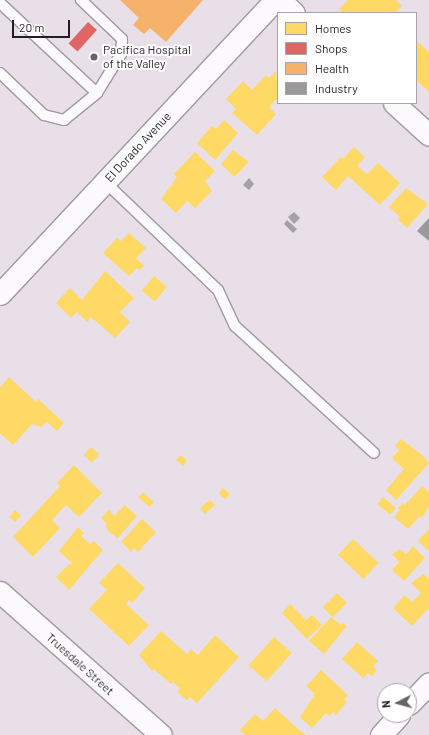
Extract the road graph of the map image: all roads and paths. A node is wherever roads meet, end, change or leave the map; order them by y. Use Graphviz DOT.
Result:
graph roads {
  1 [pos="81,0"];
  2 [pos="275,0"];
  3 [pos="280,0"];
  4 [pos="0,3"];
  5 [pos="293,12"];
  6 [pos="0,74"];
  7 [pos="97,93"];
  8 [pos="395,104"];
  9 [pos="429,135"];
  10 [pos="105,182"];
  11 [pos="0,294"];
  12 [pos="374,453"];
  13 [pos="0,592"];
  14 [pos="429,683"];
  15 [pos="417,696"];
  16 [pos="392,723"];
  17 [pos="161,735"];
  18 [pos="381,735"];
  1 -- 7 [label="lane"];
  2 -- 10 [label="street, El Dorado Avenue"];
  3 -- 5 [label="street"];
  4 -- 7 [label="lane"];
  6 -- 7 [label="lane"];
  8 -- 9 [label="street"];
  10 -- 11 [label="street, El Dorado Avenue"];
  10 -- 12 [label="lane"];
  13 -- 17 [label="street, Truesdale Street"];
  14 -- 15 [label="street"];
  16 -- 18 [label="street"];
}
